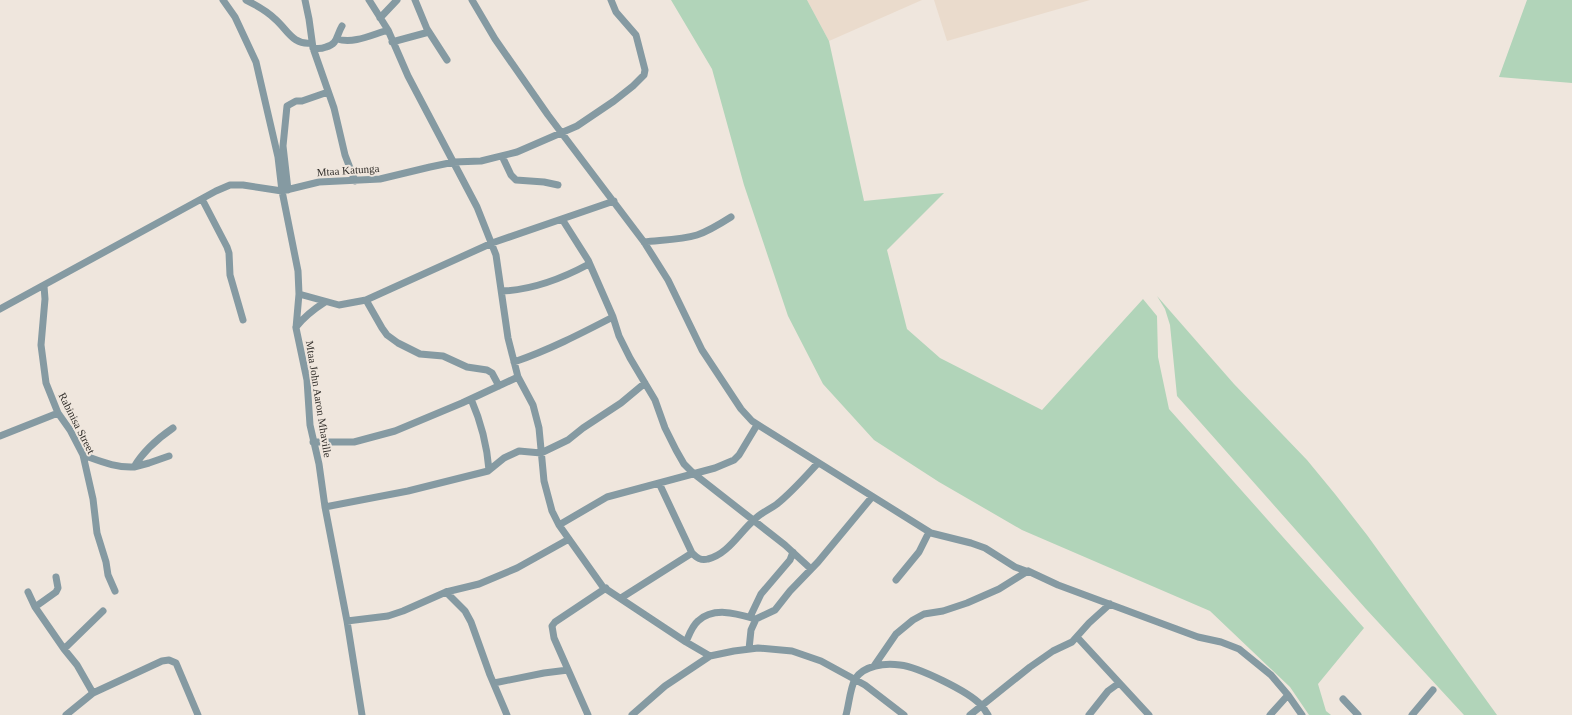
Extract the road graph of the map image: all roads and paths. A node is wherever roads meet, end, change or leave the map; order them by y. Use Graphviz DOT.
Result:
graph roads {
  1 [pos="223,0"];
  2 [pos="246,0"];
  3 [pos="304,0"];
  4 [pos="369,0"];
  5 [pos="397,0"];
  6 [pos="415,0"];
  7 [pos="472,0"];
  8 [pos="611,0"];
  9 [pos="380,18"];
  10 [pos="342,26"];
  11 [pos="388,30"];
  12 [pos="429,32"];
  13 [pos="337,39"];
  14 [pos="392,42"];
  15 [pos="312,45"];
  16 [pos="447,60"];
  17 [pos="328,92"];
  18 [pos="562,133"];
  19 [pos="502,156"];
  20 [pos="454,162"];
  21 [pos="355,181"];
  22 [pos="558,185"];
  23 [pos="285,191"];
  24 [pos="202,199"];
  25 [pos="614,201"];
  26 [pos="731,217"];
  27 [pos="562,219"];
  28 [pos="644,242"];
  29 [pos="492,243"];
  30 [pos="590,264"];
  31 [pos="44,286"];
  32 [pos="502,291"];
  33 [pos="300,294"];
  34 [pos="366,300"];
  35 [pos="325,302"];
  36 [pos="0,309"];
  37 [pos="613,317"];
  38 [pos="243,320"];
  39 [pos="296,328"];
  40 [pos="514,362"];
  41 [pos="518,377"];
  42 [pos="645,383"];
  43 [pos="499,386"];
  44 [pos="471,399"];
  45 [pos="58,413"];
  46 [pos="757,425"];
  47 [pos="173,428"];
  48 [pos="0,436"];
  49 [pos="313,442"];
  50 [pos="541,453"];
  51 [pos="83,455"];
  52 [pos="169,456"];
  53 [pos="818,463"];
  54 [pos="134,467"];
  55 [pos="489,470"];
  56 [pos="693,474"];
  57 [pos="659,483"];
  58 [pos="872,497"];
  59 [pos="325,507"];
  60 [pos="753,520"];
  61 [pos="559,525"];
  62 [pos="929,532"];
  63 [pos="569,539"];
  64 [pos="793,552"];
  65 [pos="692,553"];
  66 [pos="811,569"];
  67 [pos="1028,571"];
  68 [pos="56,577"];
  69 [pos="896,580"];
  70 [pos="606,588"];
  71 [pos="115,591"];
  72 [pos="28,592"];
  73 [pos="446,592"];
  74 [pos="621,598"];
  75 [pos="1110,604"];
  76 [pos="35,607"];
  77 [pos="103,611"];
  78 [pos="753,618"];
  79 [pos="347,621"];
  80 [pos="1077,637"];
  81 [pos="686,642"];
  82 [pos="64,649"];
  83 [pos="749,650"];
  84 [pos="710,656"];
  85 [pos="874,666"];
  86 [pos="568,670"];
  87 [pos="856,679"];
  88 [pos="494,683"];
  89 [pos="1119,683"];
  90 [pos="1433,690"];
  91 [pos="93,693"];
  92 [pos="1288,695"];
  93 [pos="1343,699"];
  94 [pos="982,705"];
  95 [pos="66,715"];
  96 [pos="198,715"];
  97 [pos="362,715"];
  98 [pos="507,715"];
  99 [pos="588,715"];
  100 [pos="632,715"];
  101 [pos="846,715"];
  102 [pos="904,715"];
  103 [pos="970,715"];
  104 [pos="988,715"];
  105 [pos="1089,715"];
  106 [pos="1149,715"];
  107 [pos="1270,715"];
  108 [pos="1302,715"];
  109 [pos="1358,715"];
  110 [pos="1412,715"];
  1 -- 23 [label="street, Mtaa John Aaron Mhaville"];
  2 -- 15 [label="street"];
  3 -- 15 [label="street"];
  4 -- 9 [label="street"];
  5 -- 9 [label="street"];
  6 -- 12 [label="street"];
  7 -- 18 [label="street"];
  8 -- 18 [label="street, Mtaa Katunga"];
  9 -- 11 [label="street"];
  10 -- 13 [label="street"];
  11 -- 13 [label="street"];
  11 -- 14 [label="street"];
  12 -- 14 [label="street"];
  12 -- 16 [label="street"];
  13 -- 15 [label="street"];
  14 -- 20 [label="street"];
  15 -- 17 [label="street"];
  17 -- 21 [label="street"];
  17 -- 23 [label="street"];
  18 -- 19 [label="street, Mtaa Katunga"];
  18 -- 25 [label="street"];
  19 -- 20 [label="street, Mtaa Katunga"];
  19 -- 22 [label="street"];
  20 -- 21 [label="street, Mtaa Katunga"];
  20 -- 29 [label="street"];
  21 -- 23 [label="street, Mtaa Katunga"];
  23 -- 24 [label="street, Mtaa Katunga"];
  23 -- 33 [label="street, Mtaa John Aaron Mhaville"];
  24 -- 31 [label="street, Mtaa Katunga"];
  24 -- 38 [label="street"];
  25 -- 27 [label="street"];
  25 -- 28 [label="street"];
  26 -- 28 [label="street"];
  27 -- 29 [label="street"];
  27 -- 30 [label="street"];
  28 -- 46 [label="street"];
  29 -- 32 [label="street"];
  29 -- 34 [label="street"];
  30 -- 32 [label="street"];
  30 -- 37 [label="street"];
  31 -- 36 [label="street, Mtaa Katunga"];
  31 -- 45 [label="street, Rabinisa Street"];
  32 -- 40 [label="street"];
  33 -- 35 [label="street"];
  33 -- 39 [label="street, Mtaa John Aaron Mhaville"];
  34 -- 35 [label="street"];
  34 -- 43 [label="street"];
  35 -- 39 [label="street"];
  37 -- 40 [label="street"];
  37 -- 42 [label="street"];
  39 -- 49 [label="street, Mtaa John Aaron Mhaville"];
  40 -- 41 [label="street"];
  41 -- 43 [label="street"];
  41 -- 50 [label="street"];
  42 -- 50 [label="street"];
  42 -- 56 [label="street"];
  43 -- 44 [label="street"];
  44 -- 49 [label="street"];
  44 -- 55 [label="street"];
  45 -- 48 [label="street"];
  45 -- 51 [label="street, Rabinisa Street"];
  46 -- 53 [label="street"];
  46 -- 56 [label="street"];
  47 -- 54 [label="street"];
  49 -- 59 [label="street, Mtaa John Aaron Mhaville"];
  50 -- 55 [label="street"];
  50 -- 61 [label="street"];
  51 -- 54 [label="street"];
  51 -- 71 [label="street, Rabinisa Street"];
  52 -- 54 [label="street"];
  53 -- 58 [label="street"];
  53 -- 60 [label="street"];
  55 -- 59 [label="street"];
  56 -- 57 [label="street"];
  56 -- 60 [label="street"];
  57 -- 61 [label="street"];
  57 -- 65 [label="street"];
  58 -- 62 [label="street"];
  58 -- 66 [label="street"];
  59 -- 79 [label="street, Mtaa John Aaron Mhaville"];
  60 -- 64 [label="street"];
  60 -- 65 [label="street"];
  61 -- 63 [label="street"];
  62 -- 67 [label="street"];
  62 -- 69 [label="street"];
  63 -- 70 [label="street"];
  63 -- 73 [label="street"];
  64 -- 66 [label="street"];
  64 -- 78 [label="street"];
  65 -- 74 [label="street"];
  66 -- 78 [label="street"];
  67 -- 75 [label="street"];
  67 -- 85 [label="street"];
  68 -- 76 [label="street"];
  70 -- 74 [label="street"];
  70 -- 86 [label="street"];
  72 -- 76 [label="street"];
  73 -- 79 [label="street"];
  73 -- 88 [label="street"];
  74 -- 81 [label="street"];
  75 -- 80 [label="street"];
  75 -- 92 [label="street"];
  76 -- 82 [label="street"];
  77 -- 82 [label="street"];
  78 -- 81 [label="street"];
  78 -- 83 [label="street"];
  79 -- 97 [label="street, Mtaa John Aaron Mhaville"];
  80 -- 89 [label="street"];
  80 -- 94 [label="street"];
  81 -- 84 [label="street"];
  82 -- 91 [label="street"];
  83 -- 84 [label="street"];
  83 -- 87 [label="street"];
  84 -- 100 [label="street"];
  85 -- 87 [label="street"];
  85 -- 94 [label="street"];
  86 -- 88 [label="street"];
  86 -- 99 [label="street"];
  87 -- 101 [label="street"];
  87 -- 102 [label="street"];
  88 -- 98 [label="street"];
  89 -- 105 [label="street"];
  89 -- 106 [label="street"];
  90 -- 110 [label="street"];
  91 -- 95 [label="street"];
  91 -- 96 [label="street"];
  92 -- 107 [label="street"];
  92 -- 108 [label="street"];
  93 -- 109 [label="street"];
  94 -- 103 [label="street"];
  94 -- 104 [label="street"];
}
